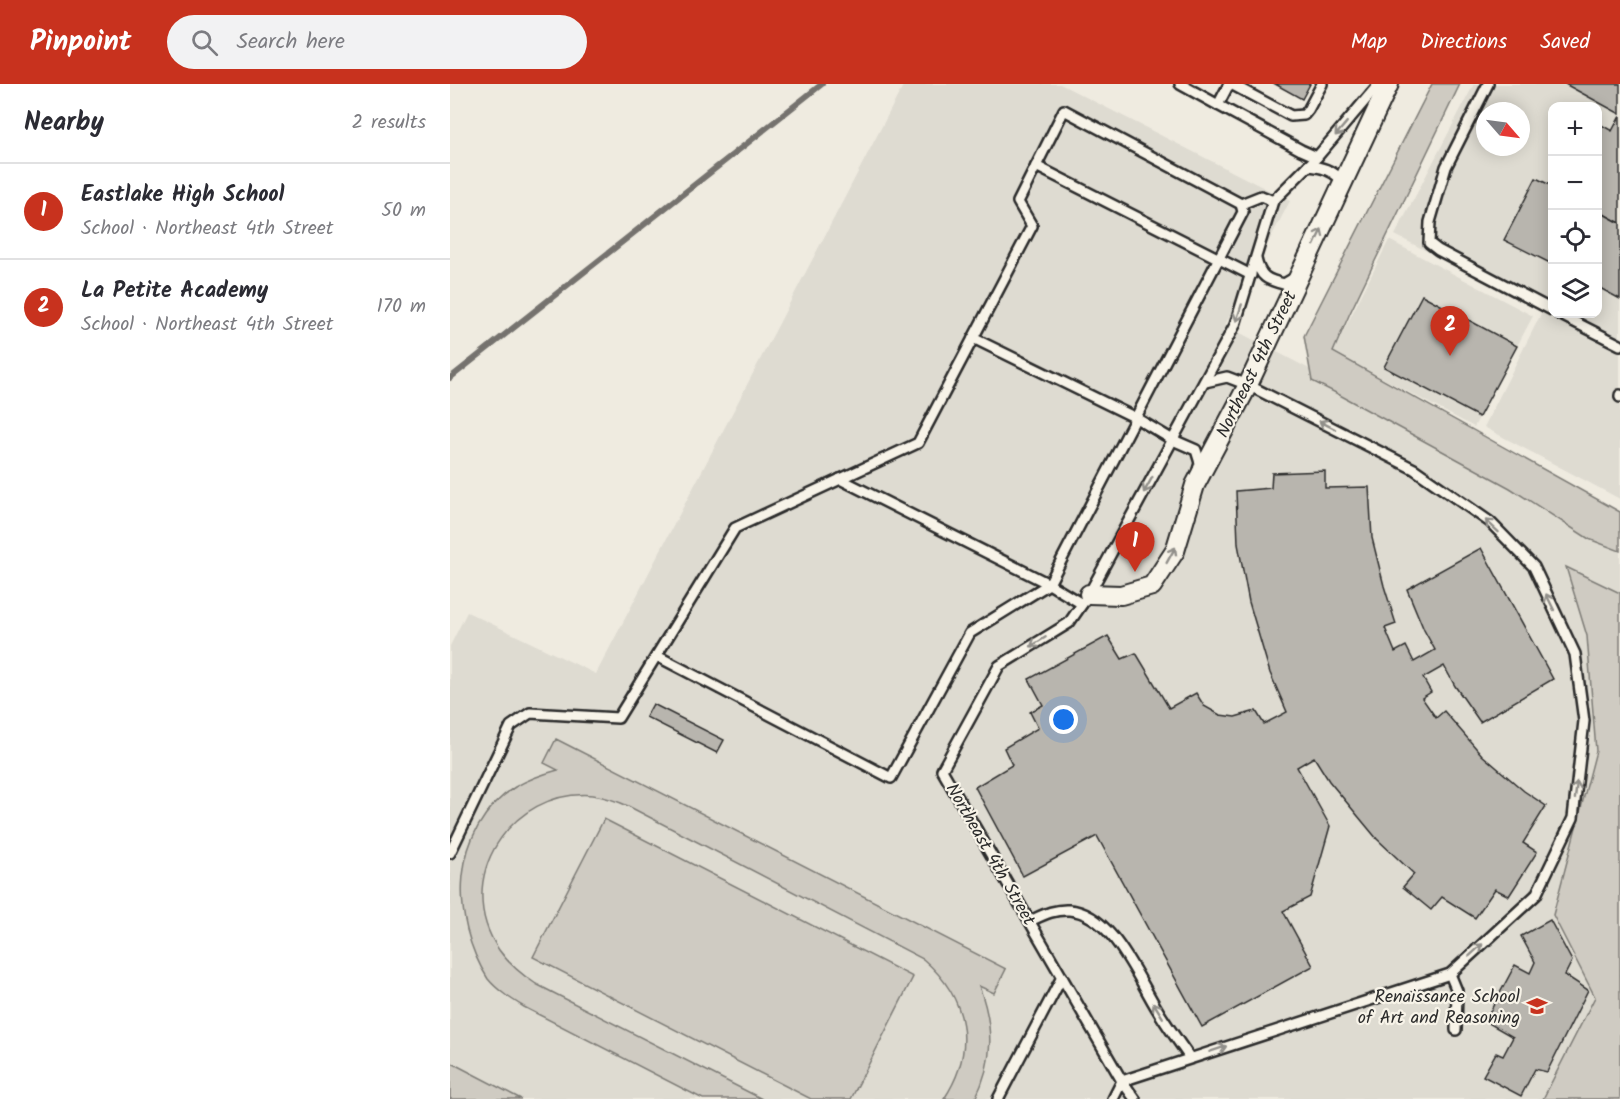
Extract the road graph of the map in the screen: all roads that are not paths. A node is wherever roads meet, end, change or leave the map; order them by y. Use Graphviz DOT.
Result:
graph roads {
  1 [pos="1180,84"];
  2 [pos="1230,84"];
  3 [pos="1322,84"];
  4 [pos="1379,84"];
  5 [pos="1389,84"];
  6 [pos="1488,84"];
  7 [pos="1218,105"];
  8 [pos="1317,157"];
  9 [pos="1036,166"];
  10 [pos="1308,166"];
  11 [pos="1341,186"];
  12 [pos="1273,201"];
  13 [pos="1241,204"];
  14 [pos="1256,257"];
  15 [pos="1218,259"];
  16 [pos="1303,268"];
  17 [pos="1251,275"];
  18 [pos="1548,308"];
  19 [pos="1567,318"];
  20 [pos="972,338"];
  21 [pos="1620,345"];
  22 [pos="1205,382"];
  23 [pos="1248,385"];
  24 [pos="1136,418"];
  25 [pos="1173,440"];
  26 [pos="840,479"];
  27 [pos="1195,485"];
  28 [pos="1049,584"];
  29 [pos="1086,599"];
  30 [pos="657,656"];
  31 [pos="450,853"];
  32 [pos="1030,921"];
  33 [pos="1450,974"];
  34 [pos="1062,976"];
  35 [pos="1456,1030"];
  36 [pos="1190,1059"];
  37 [pos="1122,1081"];
  38 [pos="998,1099"];
  39 [pos="1113,1099"];
  40 [pos="1135,1099"];
  1 -- 7 [label="lane"];
  2 -- 3 [label="lane"];
  2 -- 7 [label="lane"];
  4 -- 8 [label="lane, Northeast 4th Street, one-way"];
  5 -- 11 [label="street, Northeast 4th Street"];
  6 -- 18 [label="lane"];
  7 -- 8 [label="lane"];
  8 -- 10 [label="lane, Northeast 4th Street"];
  9 -- 13 [label="lane"];
  9 -- 15 [label="lane"];
  9 -- 20 [label="lane"];
  10 -- 11 [label="lane"];
  10 -- 12 [label="lane, Northeast 4th Street"];
  16 -- 11 [label="street, Northeast 4th Street, one-way"];
  12 -- 13 [label="lane"];
  12 -- 14 [label="lane, Northeast 4th Street"];
  13 -- 15 [label="lane"];
  14 -- 16 [label="lane"];
  14 -- 17 [label="lane, Northeast 4th Street"];
  15 -- 17 [label="lane"];
  15 -- 24 [label="lane"];
  16 -- 23 [label="street, Northeast 4th Street"];
  17 -- 22 [label="lane, Northeast 4th Street, one-way"];
  19 -- 21 [label="lane"];
  20 -- 24 [label="lane"];
  20 -- 26 [label="lane"];
  22 -- 23 [label="lane"];
  22 -- 25 [label="lane, Northeast 4th Street"];
  23 -- 27 [label="street, Northeast 4th Street"];
  33 -- 23 [label="lane, one-way"];
  24 -- 25 [label="lane"];
  24 -- 28 [label="lane"];
  25 -- 27 [label="lane"];
  25 -- 29 [label="lane, Northeast 4th Street, one-way"];
  26 -- 28 [label="lane"];
  26 -- 30 [label="lane"];
  29 -- 27 [label="street, Northeast 4th Street, one-way"];
  28 -- 29 [label="lane"];
  28 -- 30 [label="lane"];
  29 -- 32 [label="lane, Northeast 4th Street, one-way"];
  30 -- 31 [label="lane"];
  32 -- 34 [label="lane, Northeast 4th Street"];
  36 -- 32 [label="lane, one-way"];
  33 -- 35 [label="lane"];
  36 -- 33 [label="lane, one-way"];
  34 -- 37 [label="lane, Northeast 4th Street"];
  34 -- 38 [label="lane"];
  36 -- 37 [label="lane"];
  37 -- 39 [label="lane"];
  37 -- 40 [label="lane, Northeast 4th Street"];
}
